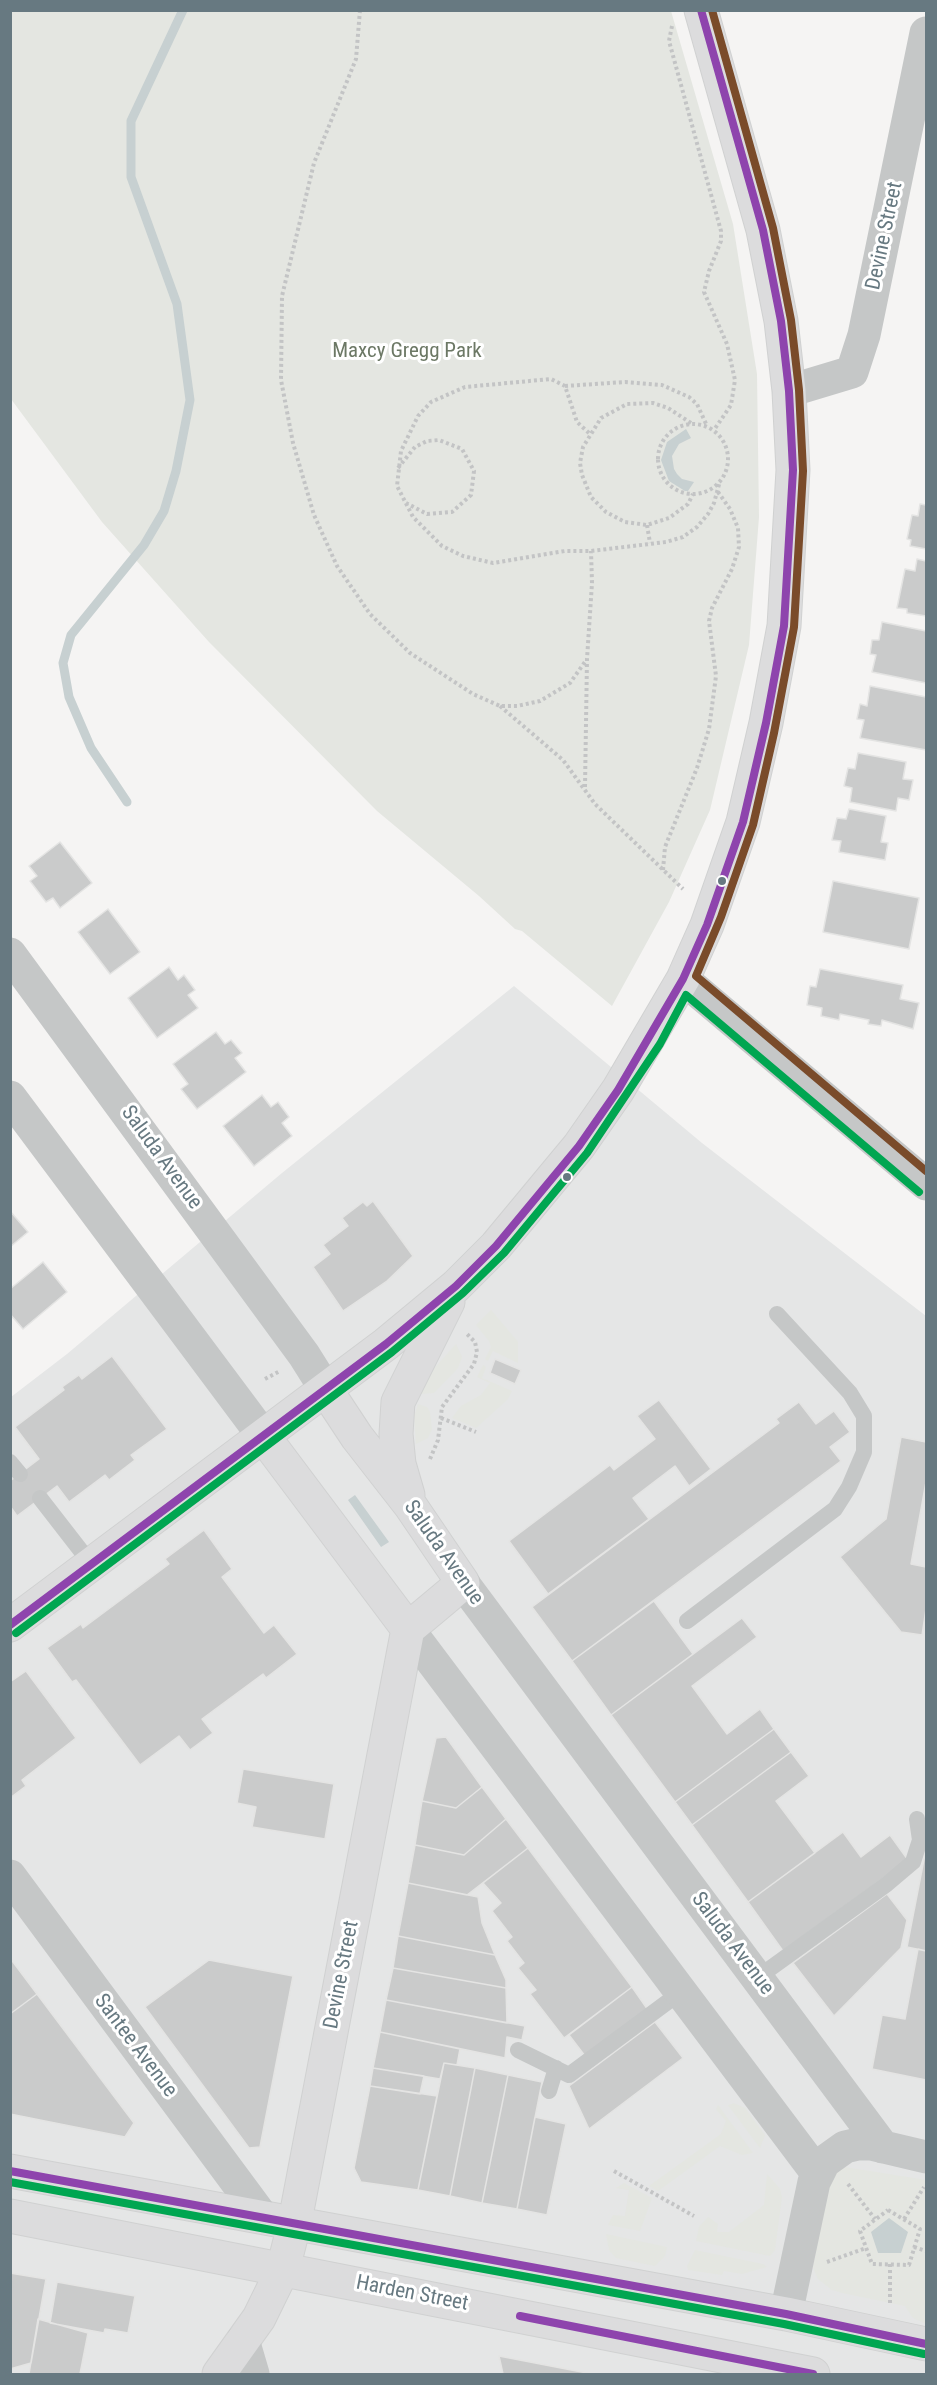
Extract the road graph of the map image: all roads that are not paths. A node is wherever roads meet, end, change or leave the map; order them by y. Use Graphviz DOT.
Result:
graph roads {
  1 [pos="686,15"];
  2 [pos="927,33"];
  3 [pos="789,391"];
  4 [pos="10,954"];
  5 [pos="683,979"];
  6 [pos="10,1097"];
  7 [pos="927,1184"];
  8 [pos="456,1286"];
  9 [pos="777,1314"];
  10 [pos="326,1390"];
  11 [pos="264,1437"];
  12 [pos="40,1498"];
  13 [pos="410,1505"];
  14 [pos="92,1564"];
  15 [pos="464,1583"];
  16 [pos="687,1621"];
  17 [pos="10,1624"];
  18 [pos="408,1629"];
  19 [pos="917,1819"];
  20 [pos="10,1876"];
  21 [pos="757,1977"];
  22 [pos="681,1992"];
  23 [pos="518,2050"];
  24 [pos="556,2068"];
  25 [pos="549,2091"];
  26 [pos="884,2147"];
  27 [pos="927,2157"];
  28 [pos="10,2171"];
  29 [pos="830,2175"];
  30 [pos="10,2216"];
  31 [pos="261,2216"];
  32 [pos="295,2221"];
  33 [pos="283,2269"];
  34 [pos="786,2314"];
  35 [pos="243,2340"];
  36 [pos="927,2344"];
  37 [pos="219,2374"];
  38 [pos="253,2374"];
  39 [pos="813,2374"];
  1 -- 3 [label="main road"];
  2 -- 3 [label="street, Devine Street"];
  3 -- 5 [label="main road"];
  4 -- 10 [label="street, Saluda Avenue"];
  5 -- 7 [label="street"];
  5 -- 8 [label="main road"];
  6 -- 11 [label="street"];
  8 -- 10 [label="main road"];
  8 -- 13 [label="main road"];
  9 -- 16 [label="lane"];
  10 -- 11 [label="main road"];
  10 -- 13 [label="main road, Saluda Avenue"];
  11 -- 14 [label="main road"];
  11 -- 18 [label="main road"];
  12 -- 14 [label="lane"];
  13 -- 15 [label="main road, Saluda Avenue"];
  14 -- 17 [label="main road"];
  15 -- 18 [label="main road"];
  15 -- 21 [label="street, Saluda Avenue"];
  18 -- 22 [label="street"];
  18 -- 32 [label="main road, Devine Street"];
  19 -- 21 [label="lane"];
  20 -- 31 [label="street, Santee Avenue"];
  21 -- 26 [label="street, Saluda Avenue"];
  22 -- 24 [label="lane"];
  22 -- 29 [label="street"];
  23 -- 24 [label="lane"];
  24 -- 25 [label="lane"];
  26 -- 27 [label="street"];
  26 -- 29 [label="street"];
  28 -- 31 [label="main road"];
  29 -- 34 [label="street"];
  30 -- 33 [label="main road, Harden Street"];
  31 -- 32 [label="main road"];
  32 -- 33 [label="main road, Devine Street"];
  32 -- 34 [label="main road"];
  33 -- 35 [label="main road, Devine Street"];
  33 -- 39 [label="main road, Harden Street"];
  34 -- 36 [label="main road"];
  35 -- 37 [label="main road, Devine Street"];
  35 -- 38 [label="street"];
}
